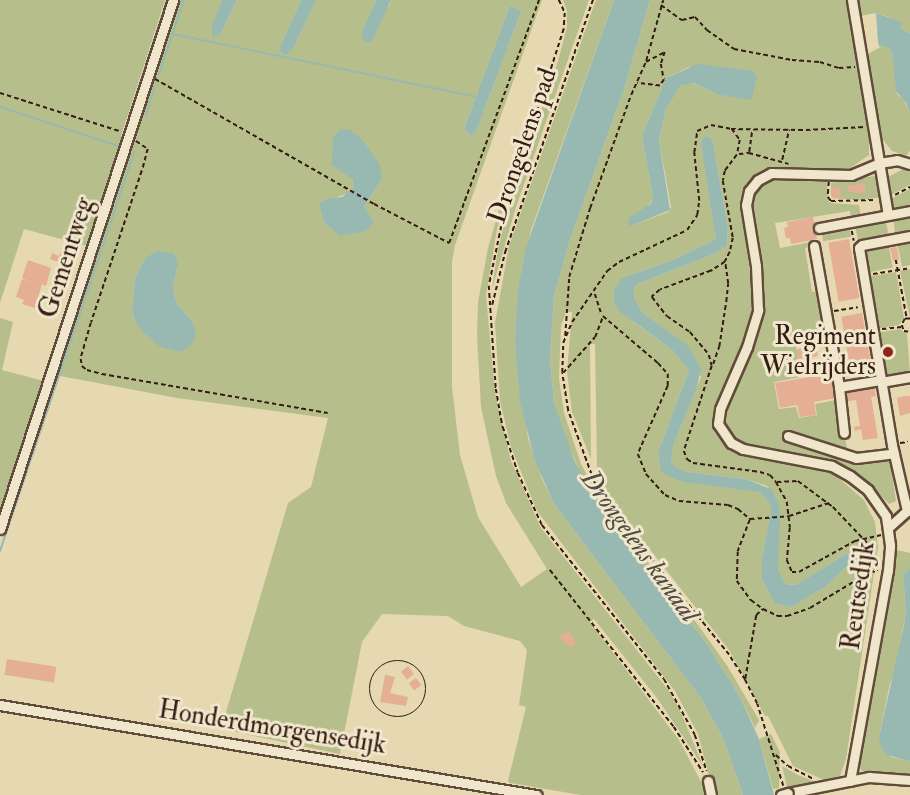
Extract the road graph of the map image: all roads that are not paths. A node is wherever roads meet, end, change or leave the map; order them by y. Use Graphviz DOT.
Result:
graph roads {
  1 [pos="173,0"];
  2 [pos="852,0"];
  3 [pos="879,163"];
  4 [pos="910,164"];
  5 [pos="910,211"];
  6 [pos="888,214"];
  7 [pos="819,228"];
  8 [pos="910,237"];
  9 [pos="814,246"];
  10 [pos="910,377"];
  11 [pos="881,381"];
  12 [pos="839,387"];
  13 [pos="844,433"];
  14 [pos="788,436"];
  15 [pos="894,453"];
  16 [pos="909,511"];
  17 [pos="889,527"];
  18 [pos="0,529"];
  19 [pos="0,705"];
  20 [pos="910,780"];
  21 [pos="708,781"];
  22 [pos="850,781"];
  23 [pos="784,794"];
  24 [pos="536,795"];
  25 [pos="711,795"];
  1 -- 18 [label="street, Gementweg"];
  2 -- 3 [label="street"];
  3 -- 4 [label="street"];
  3 -- 6 [label="street"];
  3 -- 17 [label="street, Reutsedijk"];
  5 -- 6 [label="street"];
  6 -- 7 [label="street"];
  8 -- 11 [label="street"];
  9 -- 12 [label="street"];
  10 -- 11 [label="street"];
  11 -- 12 [label="street"];
  11 -- 15 [label="street"];
  12 -- 13 [label="street"];
  14 -- 15 [label="street"];
  15 -- 16 [label="street"];
  16 -- 17 [label="street"];
  17 -- 22 [label="street, Reutsedijk"];
  19 -- 24 [label="street, Honderdmorgensedijk"];
  20 -- 22 [label="street"];
  21 -- 25 [label="street"];
  22 -- 23 [label="street"];
}
